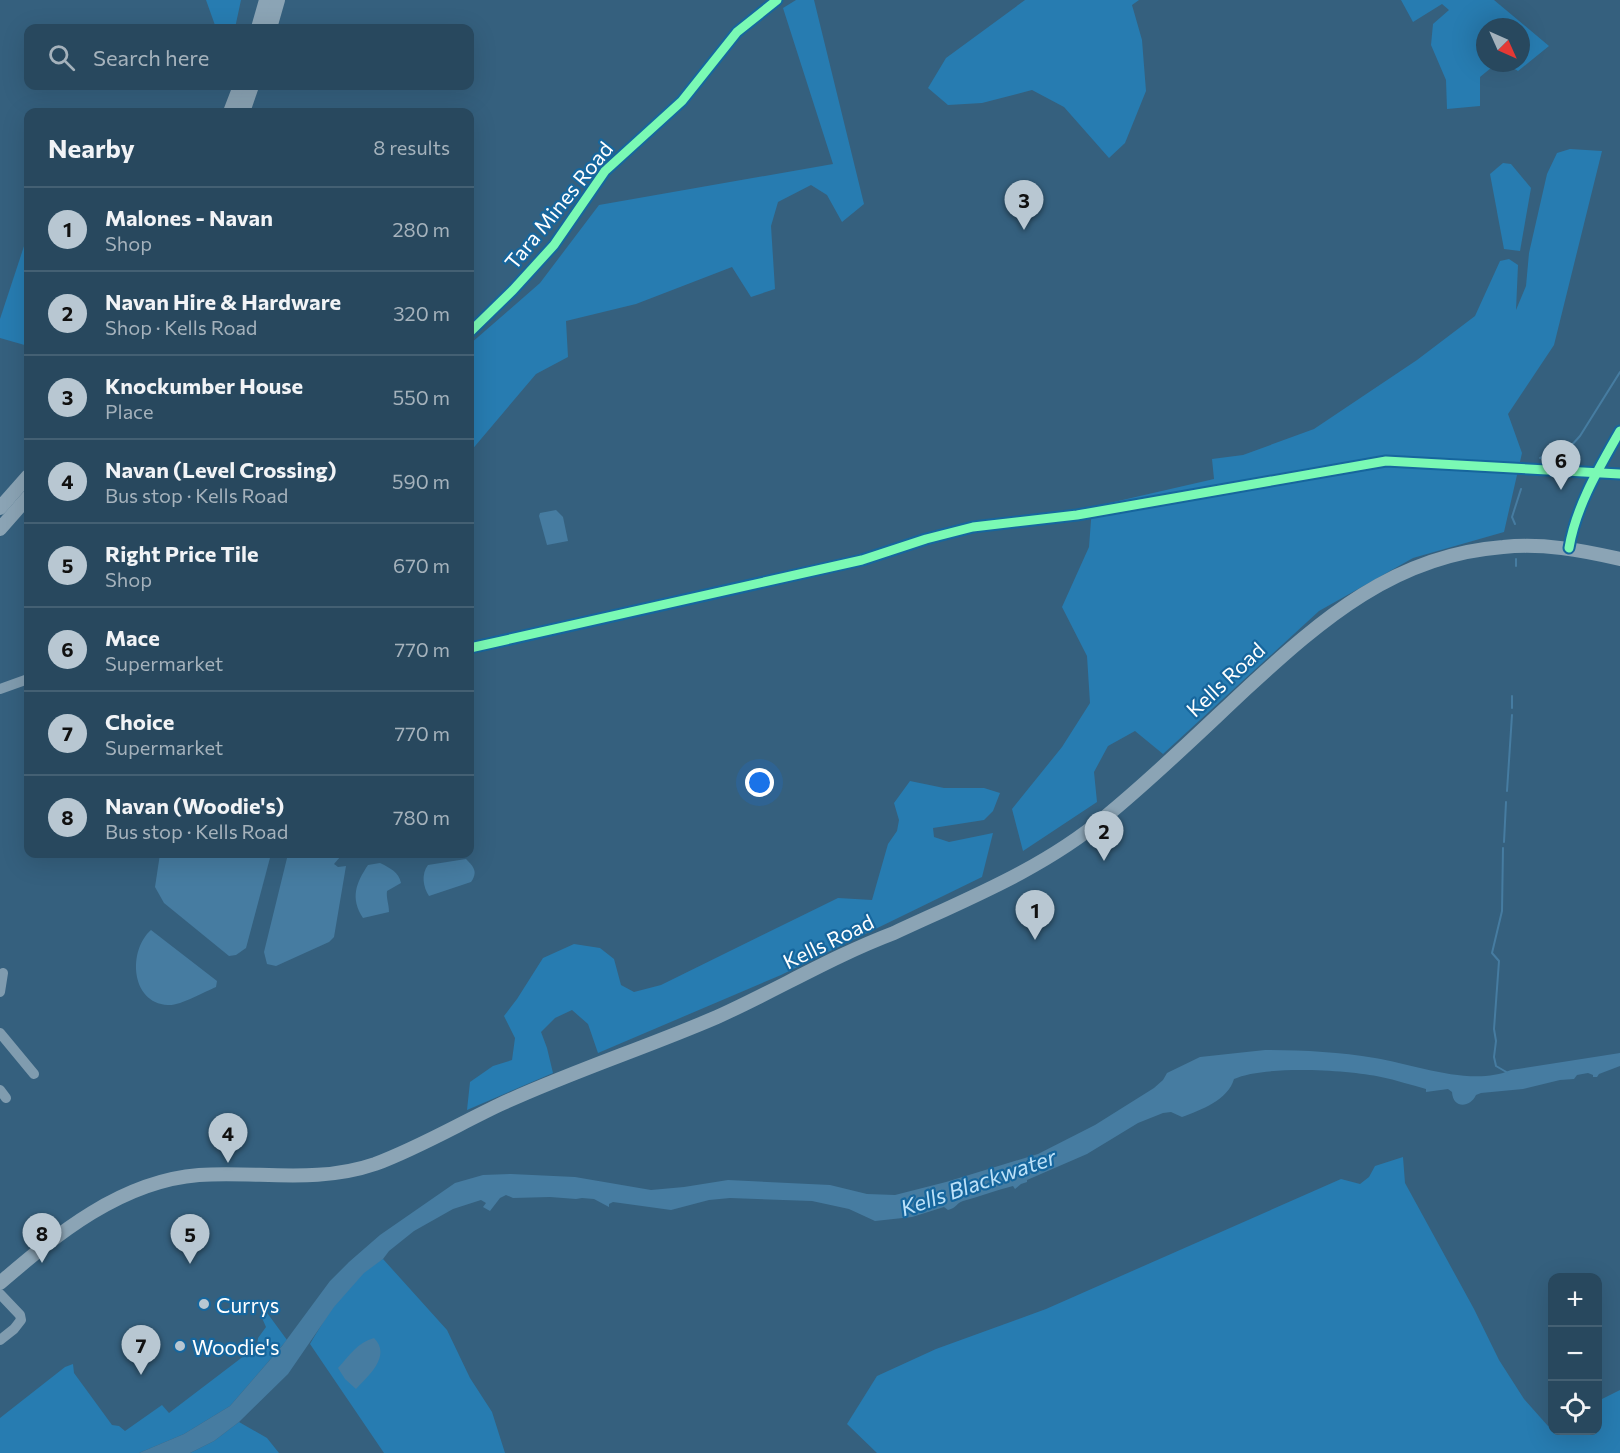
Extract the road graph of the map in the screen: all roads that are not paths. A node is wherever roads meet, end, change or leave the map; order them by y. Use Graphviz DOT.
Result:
graph roads {
  1 [pos="266,0"];
  2 [pos="278,0"];
  3 [pos="777,0"];
  4 [pos="259,24"];
  5 [pos="271,24"];
  6 [pos="238,90"];
  7 [pos="251,90"];
  8 [pos="232,108"];
  9 [pos="244,108"];
  10 [pos="474,328"];
  11 [pos="1620,431"];
  12 [pos="24,481"];
  13 [pos="24,502"];
  14 [pos="0,508"];
  15 [pos="0,529"];
  16 [pos="1569,548"];
  17 [pos="1620,559"];
  18 [pos="24,680"];
  19 [pos="0,689"];
  20 [pos="3,973"];
  21 [pos="0,992"];
  22 [pos="0,1033"];
  23 [pos="34,1074"];
  24 [pos="0,1283"];
  25 [pos="0,1294"];
  26 [pos="0,1340"];
  1 -- 4 [label="main road"];
  2 -- 5 [label="main road"];
  3 -- 10 [label="street, Tara Mines Road"];
  6 -- 8 [label="main road"];
  7 -- 9 [label="main road"];
  11 -- 16 [label="street"];
  12 -- 14 [label="main road"];
  13 -- 15 [label="main road"];
  16 -- 17 [label="main road, Kells Road"];
  16 -- 24 [label="main road, Kells Road"];
  18 -- 19 [label="street"];
  20 -- 21 [label="street"];
  22 -- 23 [label="street"];
  25 -- 26 [label="street"];
}
